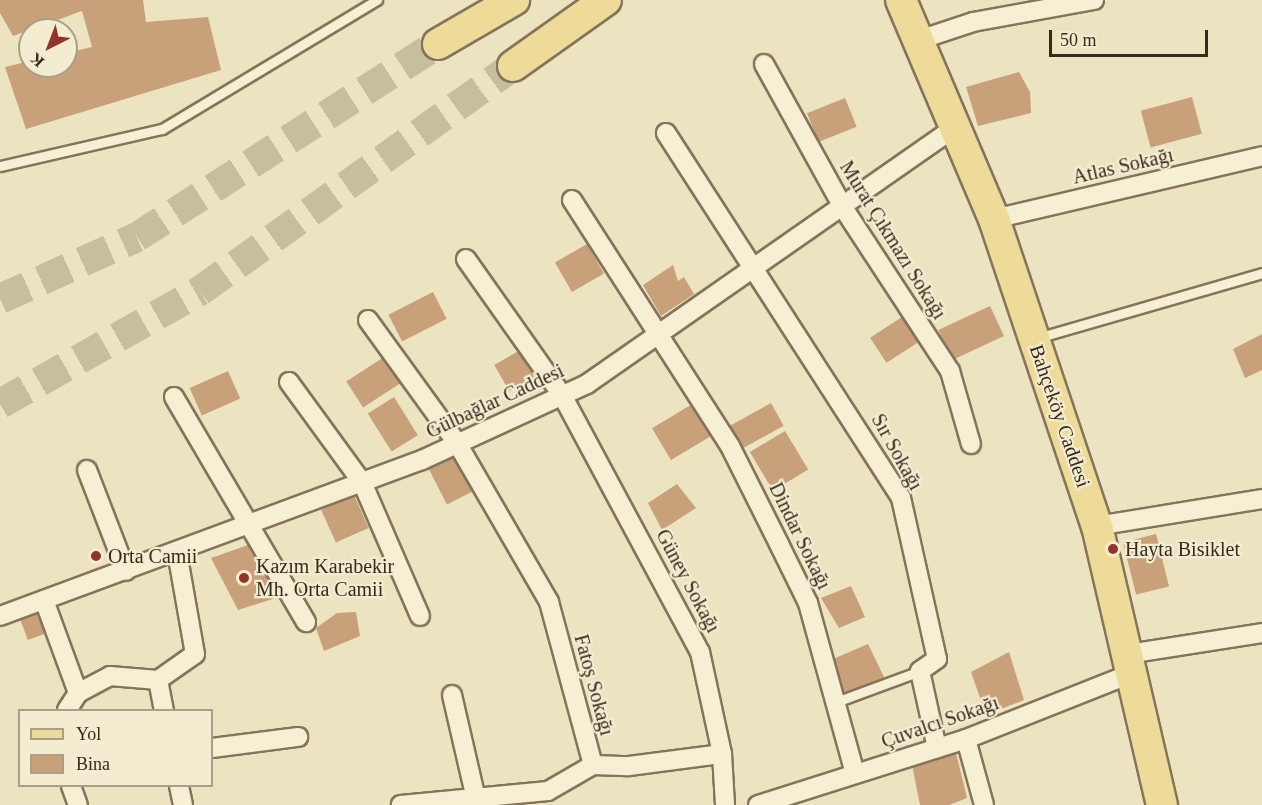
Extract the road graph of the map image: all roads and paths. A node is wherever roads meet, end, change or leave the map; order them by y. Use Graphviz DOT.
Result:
graph roads {
  1 [pos="378,0"];
  2 [pos="514,0"];
  3 [pos="606,0"];
  4 [pos="901,0"];
  5 [pos="916,0"];
  6 [pos="1094,0"];
  7 [pos="922,39"];
  8 [pos="438,44"];
  9 [pos="764,64"];
  10 [pos="513,66"];
  11 [pos="956,127"];
  12 [pos="666,133"];
  13 [pos="1262,156"];
  14 [pos="0,166"];
  15 [pos="572,200"];
  16 [pos="844,209"];
  17 [pos="994,219"];
  18 [pos="466,259"];
  19 [pos="754,262"];
  20 [pos="1262,273"];
  21 [pos="368,320"];
  22 [pos="1034,338"];
  23 [pos="658,339"];
  24 [pos="289,382"];
  25 [pos="562,395"];
  26 [pos="174,397"];
  27 [pos="457,443"];
  28 [pos="970,444"];
  29 [pos="87,470"];
  30 [pos="362,482"];
  31 [pos="1262,499"];
  32 [pos="251,524"];
  33 [pos="1097,526"];
  34 [pos="177,552"];
  35 [pos="126,570"];
  36 [pos="44,600"];
  37 [pos="0,616"];
  38 [pos="420,616"];
  39 [pos="306,622"];
  40 [pos="1262,633"];
  41 [pos="1130,664"];
  42 [pos="920,671"];
  43 [pos="158,680"];
  44 [pos="78,693"];
  45 [pos="452,695"];
  46 [pos="836,702"];
  47 [pos="68,709"];
  48 [pos="164,709"];
  49 [pos="298,737"];
  50 [pos="966,739"];
  51 [pos="213,748"];
  52 [pos="937,748"];
  53 [pos="722,754"];
  54 [pos="593,765"];
  55 [pos="855,774"];
  56 [pos="71,787"];
  57 [pos="179,787"];
  58 [pos="476,799"];
  59 [pos="78,805"];
  60 [pos="183,805"];
  61 [pos="401,805"];
  62 [pos="725,805"];
  63 [pos="758,805"];
  64 [pos="984,805"];
  65 [pos="1162,805"];
  1 -- 14 [label="lane"];
  2 -- 8 [label="main road"];
  3 -- 10 [label="main road"];
  4 -- 7 [label="main road, Bahçeköy Caddesi"];
  5 -- 7 [label="main road, Bahçeköy Caddesi"];
  6 -- 7 [label="street"];
  7 -- 11 [label="main road, Bahçeköy Caddesi"];
  9 -- 16 [label="street, Murat Çıkmazı Sokağı"];
  11 -- 16 [label="street, Gülbağlar Caddesi"];
  11 -- 17 [label="main road, Bahçeköy Caddesi"];
  12 -- 19 [label="street"];
  13 -- 17 [label="street, Atlas Sokağı"];
  15 -- 23 [label="street, Dindar Sokağı"];
  16 -- 19 [label="street, Gülbağlar Caddesi"];
  16 -- 28 [label="street, Murat Çıkmazı Sokağı"];
  17 -- 22 [label="main road, Bahçeköy Caddesi"];
  18 -- 25 [label="street, Güney Sokağı"];
  19 -- 23 [label="street, Gülbağlar Caddesi"];
  19 -- 42 [label="street, Sır Sokağı"];
  20 -- 22 [label="lane"];
  21 -- 27 [label="street, Fatoş Sokağı"];
  22 -- 33 [label="main road, Bahçeköy Caddesi"];
  23 -- 25 [label="street, Gülbağlar Caddesi"];
  23 -- 46 [label="street, Dindar Sokağı"];
  24 -- 30 [label="street"];
  25 -- 27 [label="street, Gülbağlar Caddesi"];
  25 -- 53 [label="street, Güney Sokağı"];
  26 -- 32 [label="street"];
  27 -- 30 [label="street, Gülbağlar Caddesi"];
  27 -- 54 [label="street, Fatoş Sokağı"];
  29 -- 35 [label="street"];
  30 -- 32 [label="street, Gülbağlar Caddesi"];
  30 -- 38 [label="street"];
  31 -- 33 [label="street"];
  32 -- 34 [label="street, Gülbağlar Caddesi"];
  32 -- 39 [label="street"];
  33 -- 41 [label="main road, Bahçeköy Caddesi"];
  34 -- 35 [label="street, Gülbağlar Caddesi"];
  34 -- 43 [label="street"];
  35 -- 36 [label="street, Gülbağlar Caddesi"];
  36 -- 37 [label="street, Gülbağlar Caddesi"];
  36 -- 44 [label="street"];
  40 -- 41 [label="street, Çuvalcı Sokağı"];
  41 -- 50 [label="street, Çuvalcı Sokağı"];
  41 -- 65 [label="main road, Bahçeköy Caddesi"];
  42 -- 46 [label="lane"];
  42 -- 52 [label="street"];
  43 -- 44 [label="street"];
  43 -- 48 [label="street"];
  44 -- 47 [label="street"];
  45 -- 58 [label="street"];
  46 -- 55 [label="street, Dindar Sokağı"];
  49 -- 51 [label="street"];
  50 -- 52 [label="street, Çuvalcı Sokağı"];
  50 -- 64 [label="street"];
  52 -- 55 [label="street, Çuvalcı Sokağı"];
  53 -- 54 [label="street"];
  53 -- 62 [label="street, Güney Sokağı"];
  54 -- 58 [label="street, Fatoş Sokağı"];
  55 -- 63 [label="street, Çuvalcı Sokağı"];
  56 -- 59 [label="street"];
  57 -- 60 [label="street"];
  58 -- 61 [label="street, Fatoş Sokağı"];
}
